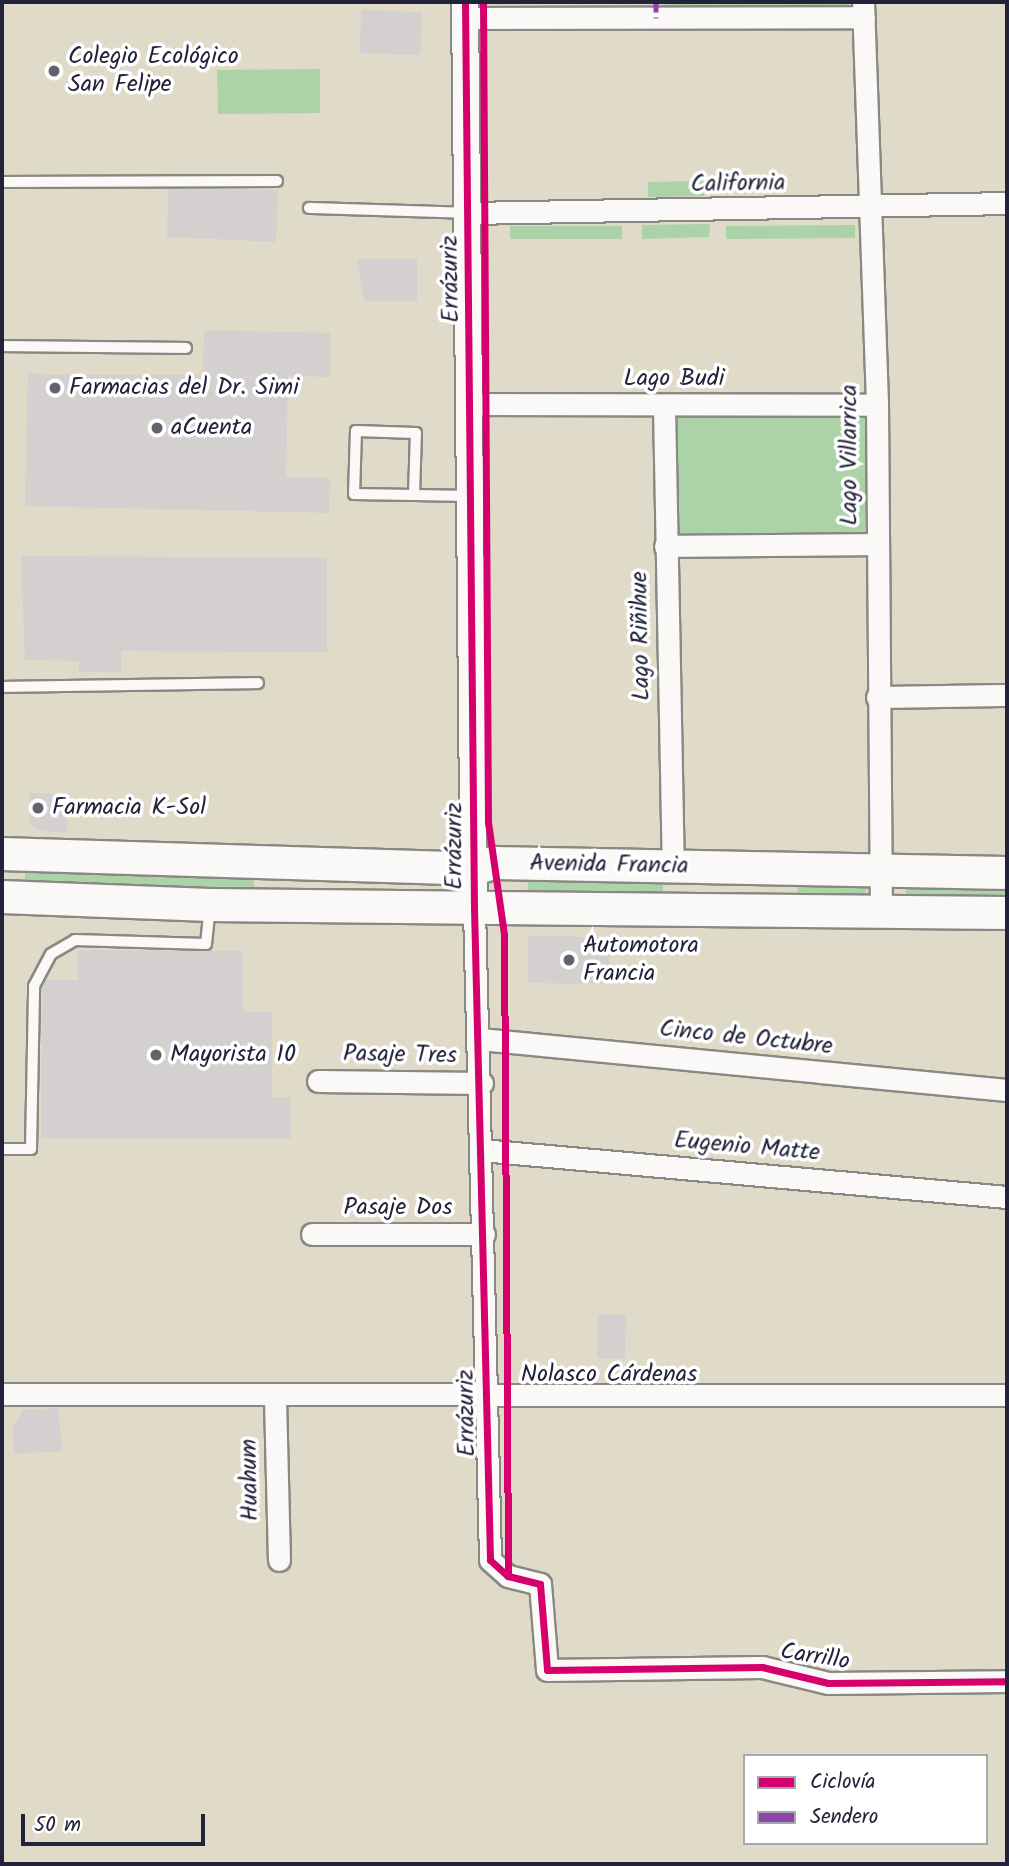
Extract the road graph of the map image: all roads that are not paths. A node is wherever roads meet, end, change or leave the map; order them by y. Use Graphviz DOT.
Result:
graph roads {
  1 [pos="863,9"];
  2 [pos="465,10"];
  3 [pos="656,10"];
  4 [pos="277,181"];
  5 [pos="2,182"];
  6 [pos="1007,203"];
  7 [pos="309,208"];
  8 [pos="872,208"];
  9 [pos="469,213"];
  10 [pos="2,346"];
  11 [pos="186,348"];
  12 [pos="472,404"];
  13 [pos="877,405"];
  14 [pos="664,406"];
  15 [pos="414,495"];
  16 [pos="472,496"];
  17 [pos="876,544"];
  18 [pos="665,546"];
  19 [pos="258,683"];
  20 [pos="2,687"];
  21 [pos="1007,695"];
  22 [pos="877,697"];
  23 [pos="2,854"];
  24 [pos="283,864"];
  25 [pos="673,865"];
  26 [pos="474,869"];
  27 [pos="762,871"];
  28 [pos="880,871"];
  29 [pos="1007,873"];
  30 [pos="2,897"];
  31 [pos="259,904"];
  32 [pos="210,905"];
  33 [pos="660,905"];
  34 [pos="474,908"];
  35 [pos="881,909"];
  36 [pos="1007,913"];
  37 [pos="480,1039"];
  38 [pos="318,1081"];
  39 [pos="482,1083"];
  40 [pos="1007,1090"];
  41 [pos="2,1149"];
  42 [pos="481,1150"];
  43 [pos="1007,1197"];
  44 [pos="312,1234"];
  45 [pos="484,1234"];
  46 [pos="2,1394"];
  47 [pos="485,1394"];
  48 [pos="1007,1395"];
  49 [pos="275,1398"];
  50 [pos="279,1560"];
  51 [pos="541,1657"];
  52 [pos="1007,1681"];
  1 -- 3 [label="street"];
  1 -- 8 [label="street, Lago Villarrica"];
  2 -- 3 [label="street"];
  2 -- 9 [label="street, Errázuriz"];
  4 -- 5 [label="lane"];
  6 -- 8 [label="street, California"];
  7 -- 9 [label="lane"];
  8 -- 9 [label="street, California"];
  8 -- 13 [label="street, Lago Villarrica"];
  9 -- 12 [label="street, Errázuriz"];
  10 -- 11 [label="lane"];
  12 -- 14 [label="street, Lago Budi"];
  12 -- 16 [label="street, Errázuriz"];
  13 -- 14 [label="street, Lago Budi"];
  13 -- 17 [label="street, Lago Villarrica"];
  14 -- 18 [label="street, Lago Riñihue"];
  15 -- 15 [label="lane"];
  15 -- 16 [label="lane"];
  16 -- 26 [label="street, Errázuriz"];
  17 -- 18 [label="street"];
  17 -- 22 [label="street, Lago Villarrica"];
  18 -- 25 [label="street, Lago Riñihue"];
  19 -- 20 [label="lane"];
  21 -- 22 [label="street"];
  22 -- 28 [label="street, Lago Villarrica"];
  23 -- 24 [label="main road, Avenida Francia"];
  24 -- 26 [label="main road, Avenida Francia"];
  24 -- 31 [label="main road"];
  25 -- 26 [label="main road, Avenida Francia"];
  25 -- 27 [label="main road, Avenida Francia"];
  26 -- 34 [label="street, Errázuriz"];
  27 -- 28 [label="main road, Avenida Francia"];
  27 -- 33 [label="main road"];
  28 -- 29 [label="main road, Avenida Francia"];
  28 -- 35 [label="street, Lago Villarrica"];
  30 -- 32 [label="main road, Avenida Francia"];
  31 -- 32 [label="main road, Avenida Francia"];
  31 -- 34 [label="main road, Avenida Francia"];
  32 -- 41 [label="lane"];
  33 -- 34 [label="main road, Avenida Francia"];
  33 -- 35 [label="main road, Avenida Francia"];
  34 -- 37 [label="street, Errázuriz"];
  35 -- 36 [label="main road, Avenida Francia"];
  37 -- 39 [label="street, Errázuriz"];
  37 -- 40 [label="street, Cinco de Octubre"];
  38 -- 39 [label="street, Pasaje Tres"];
  39 -- 42 [label="street, Errázuriz"];
  42 -- 43 [label="street, Eugenio Matte"];
  42 -- 45 [label="street, Errázuriz"];
  44 -- 45 [label="street, Pasaje Dos"];
  45 -- 47 [label="street, Errázuriz"];
  46 -- 49 [label="street, Nolasco Cárdenas"];
  47 -- 48 [label="street, Nolasco Cárdenas"];
  47 -- 49 [label="street, Nolasco Cárdenas"];
  47 -- 51 [label="street, Errázuriz"];
  49 -- 50 [label="street, Huahum"];
  51 -- 52 [label="street, Carrillo"];
}
